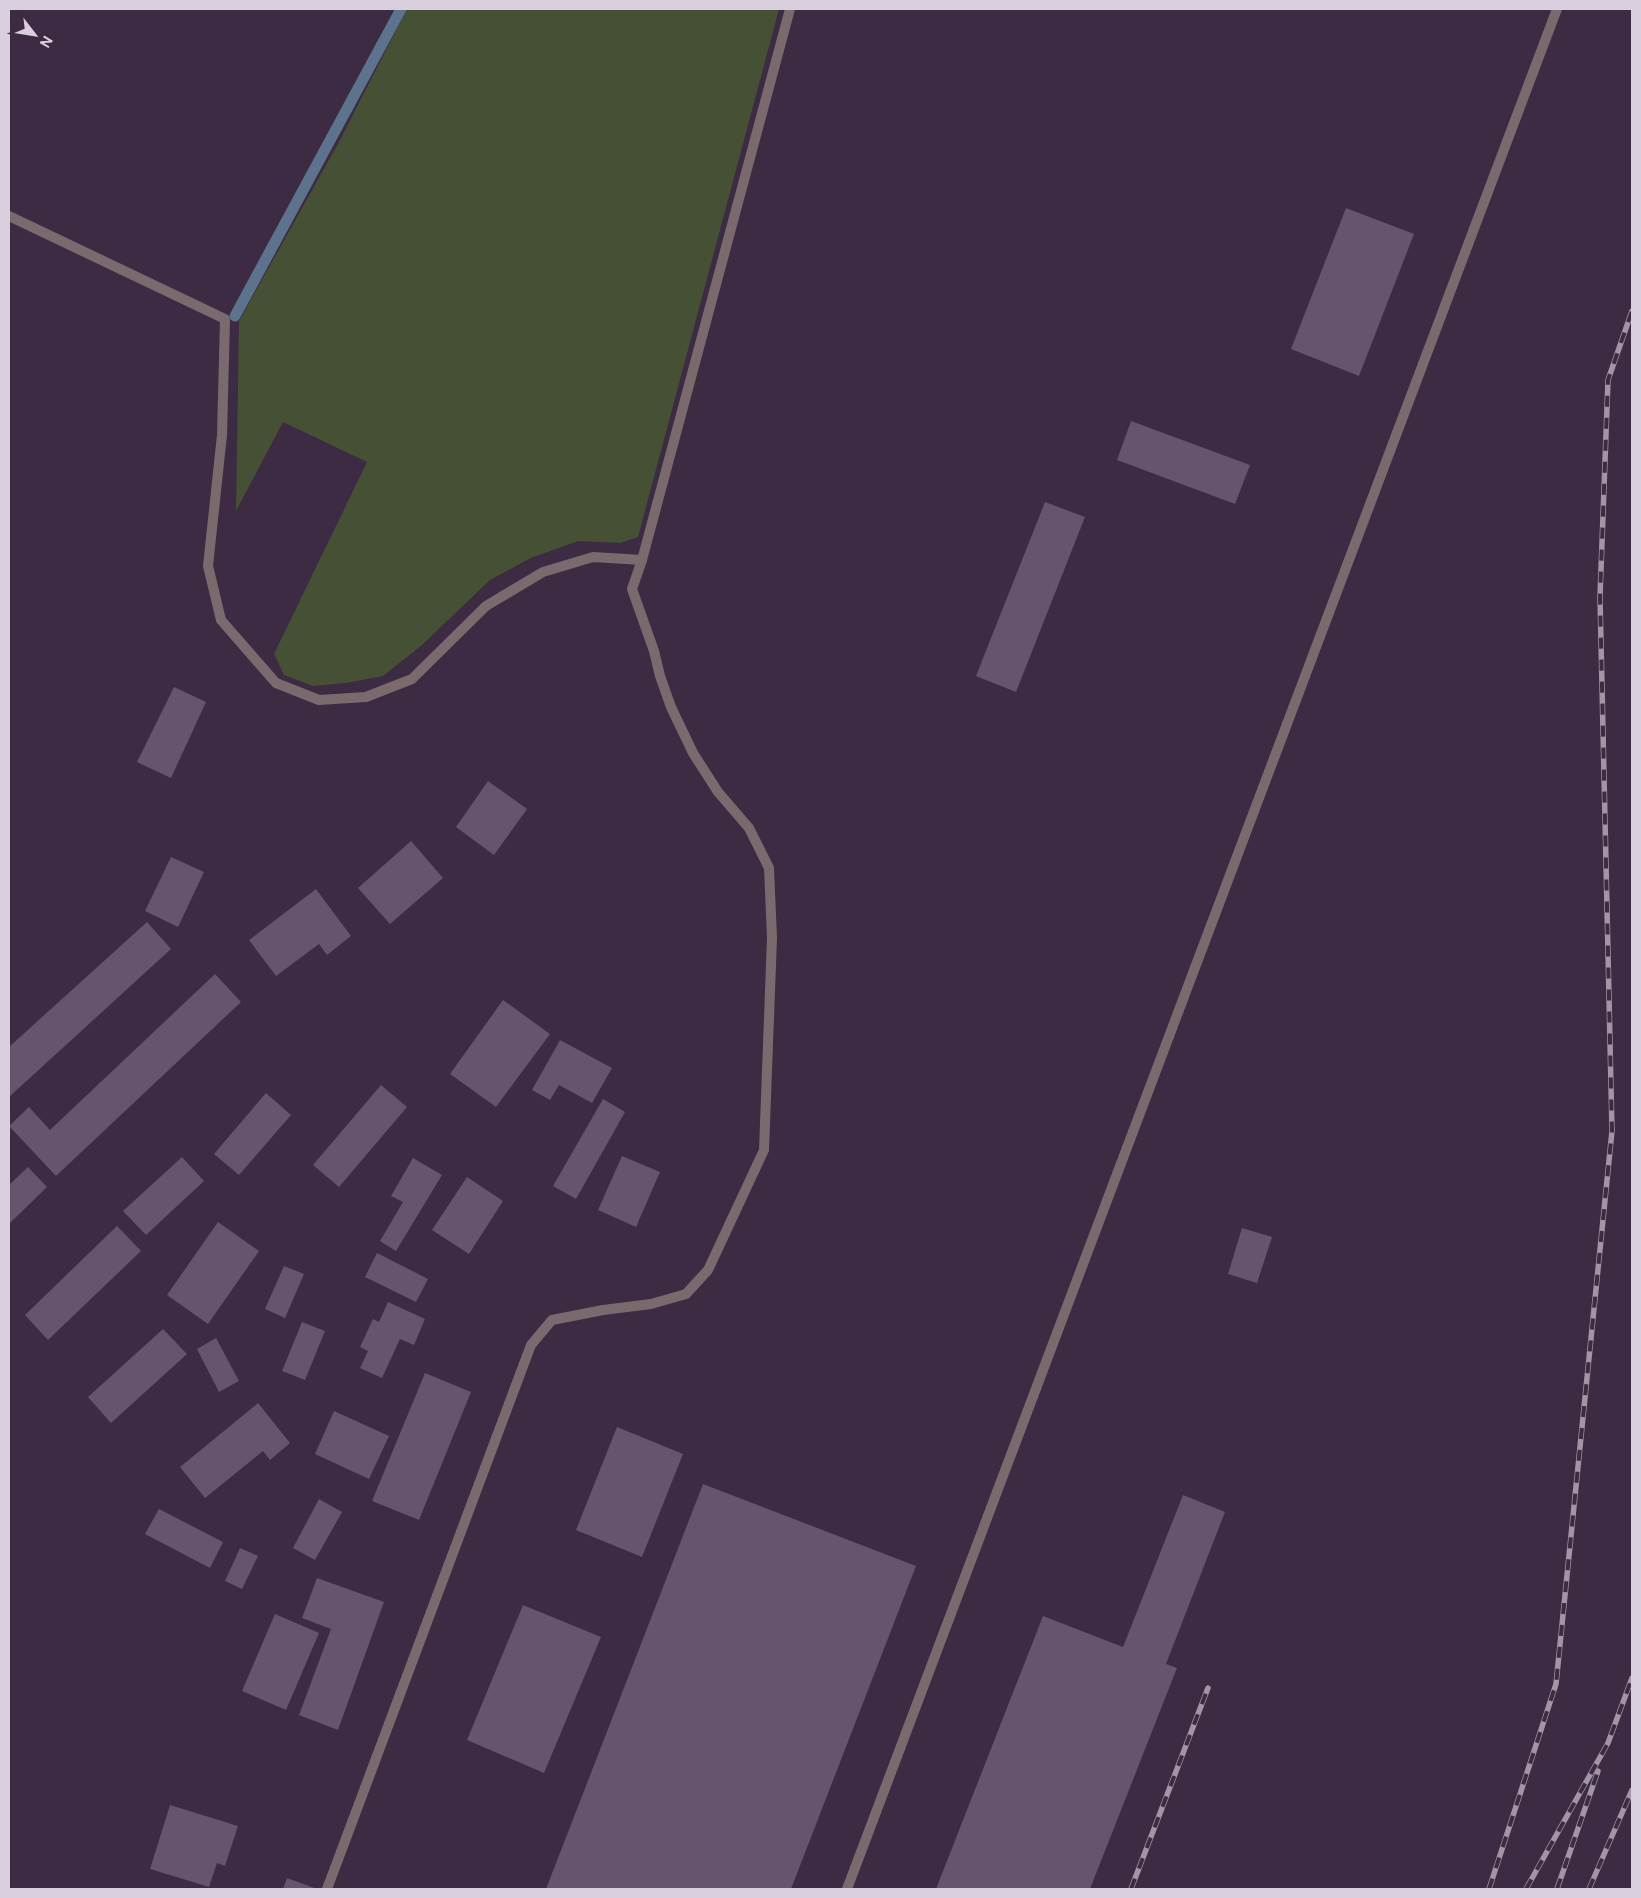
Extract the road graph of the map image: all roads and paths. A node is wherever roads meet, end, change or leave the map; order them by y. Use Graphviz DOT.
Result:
graph roads {
  1 [pos="790,9"];
  2 [pos="1557,9"];
  3 [pos="9,216"];
  4 [pos="642,560"];
  5 [pos="327,1889"];
  6 [pos="847,1889"];
  1 -- 4 [label="street"];
  2 -- 6 [label="street"];
  3 -- 4 [label="street"];
  4 -- 5 [label="street"];
}
